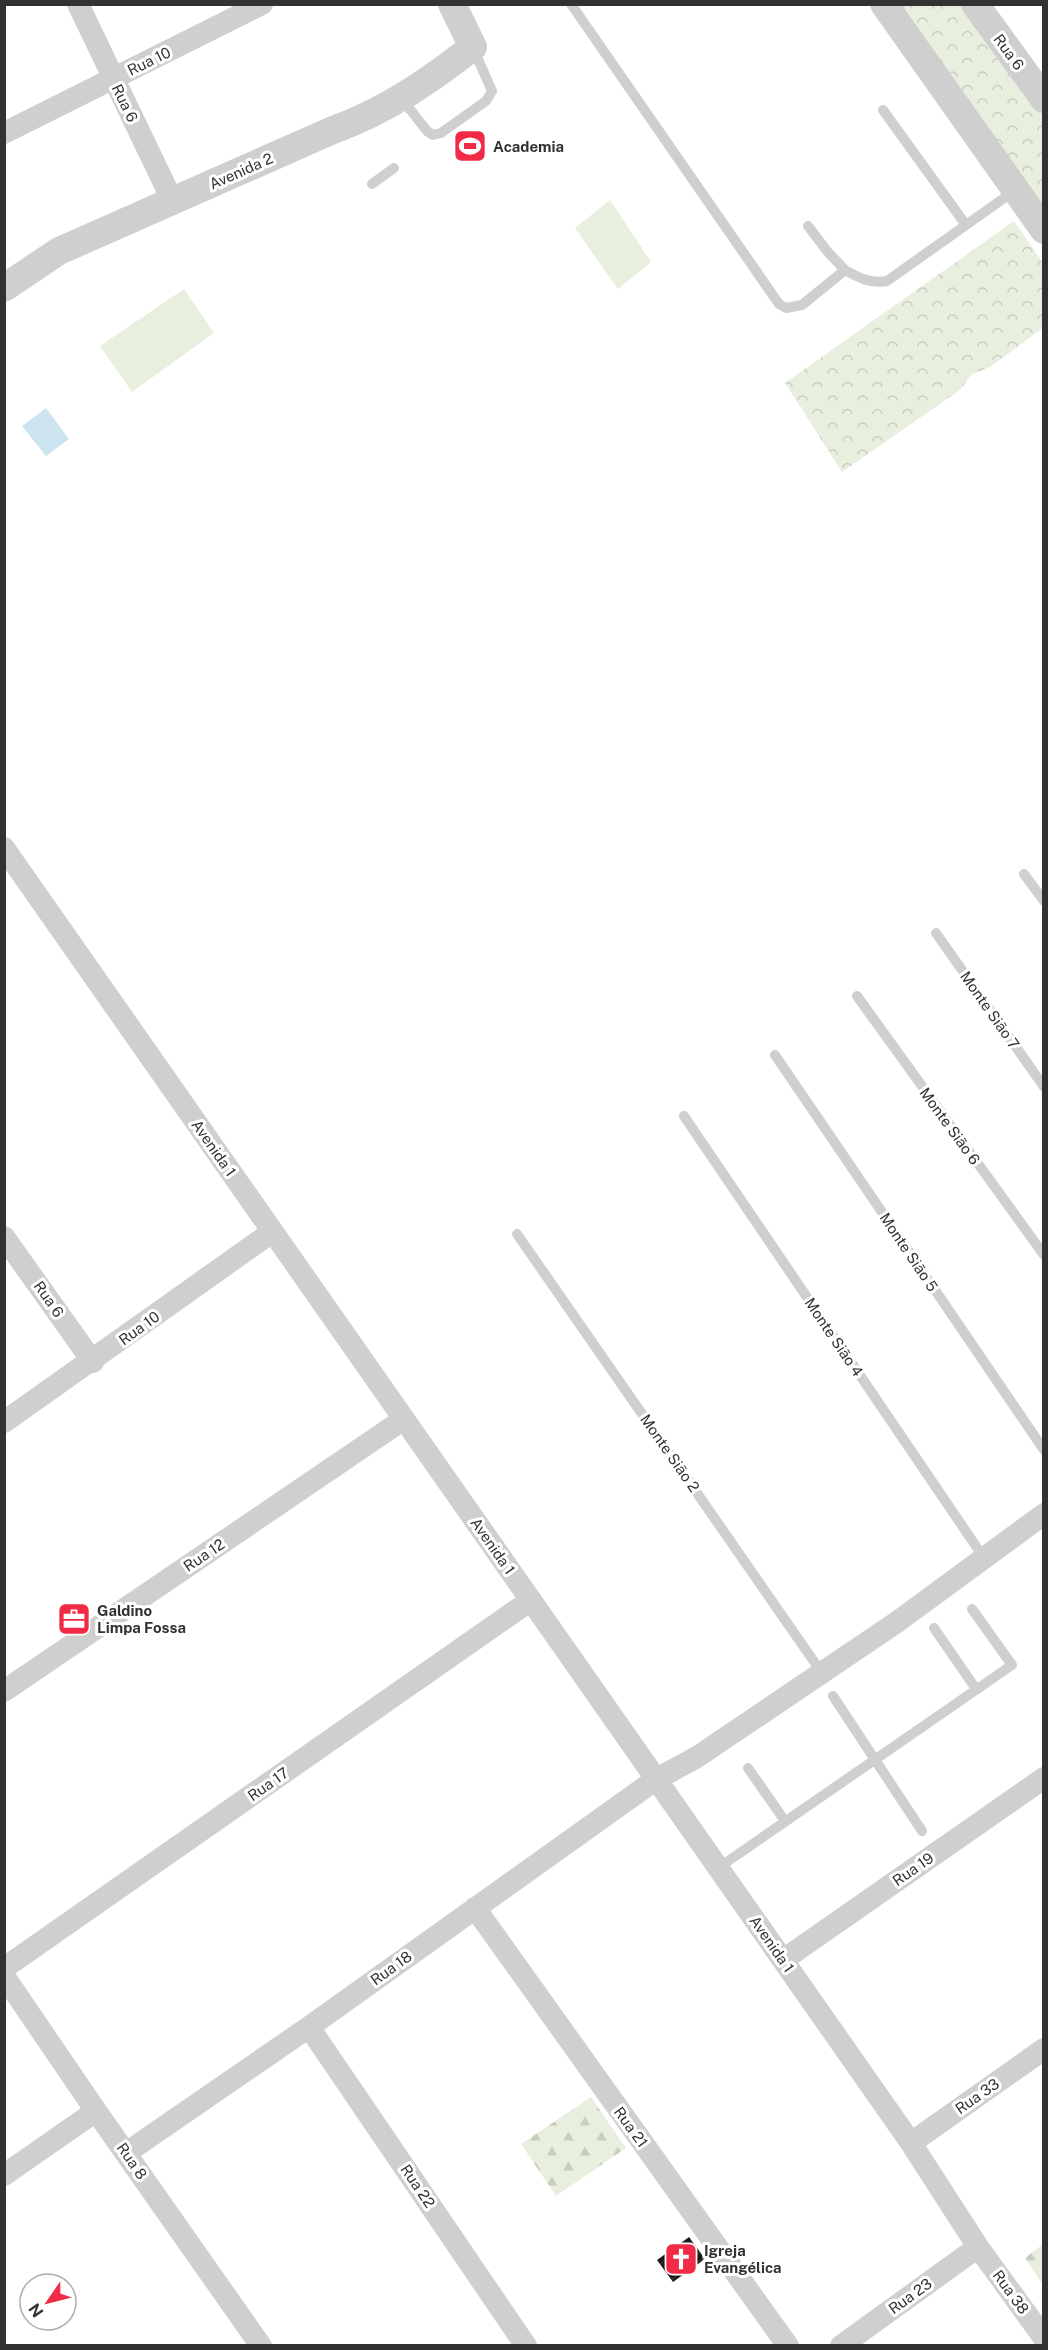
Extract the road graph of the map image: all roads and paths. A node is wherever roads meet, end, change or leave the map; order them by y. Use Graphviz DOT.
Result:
graph roads {
  1 [pos="78,4"];
  2 [pos="262,4"];
  3 [pos="452,4"];
  4 [pos="571,4"];
  5 [pos="884,4"];
  6 [pos="975,4"];
  7 [pos="472,47"];
  8 [pos="113,79"];
  9 [pos="402,99"];
  10 [pos="1044,99"];
  11 [pos="883,110"];
  12 [pos="4,133"];
  13 [pos="394,168"];
  14 [pos="372,184"];
  15 [pos="1015,190"];
  16 [pos="172,202"];
  17 [pos="966,225"];
  18 [pos="808,226"];
  19 [pos="1044,230"];
  20 [pos="845,270"];
  21 [pos="4,288"];
  22 [pos="4,848"];
  23 [pos="1024,874"];
  24 [pos="1044,901"];
  25 [pos="936,933"];
  26 [pos="857,996"];
  27 [pos="775,1054"];
  28 [pos="1044,1087"];
  29 [pos="684,1116"];
  30 [pos="272,1232"];
  31 [pos="517,1234"];
  32 [pos="4,1237"];
  33 [pos="1044,1255"];
  34 [pos="93,1362"];
  35 [pos="404,1419"];
  36 [pos="4,1422"];
  37 [pos="1044,1450"];
  38 [pos="1044,1514"];
  39 [pos="984,1558"];
  40 [pos="531,1600"];
  41 [pos="972,1609"];
  42 [pos="934,1628"];
  43 [pos="822,1673"];
  44 [pos="976,1689"];
  45 [pos="4,1691"];
  46 [pos="833,1696"];
  47 [pos="873,1760"];
  48 [pos="748,1768"];
  49 [pos="1044,1778"];
  50 [pos="655,1780"];
  51 [pos="785,1821"];
  52 [pos="922,1831"];
  53 [pos="717,1868"];
  54 [pos="475,1908"];
  55 [pos="783,1960"];
  56 [pos="4,1968"];
  57 [pos="4,1976"];
  58 [pos="309,2027"];
  59 [pos="1044,2049"];
  60 [pos="96,2111"];
  61 [pos="911,2143"];
  62 [pos="126,2153"];
  63 [pos="4,2175"];
  64 [pos="978,2247"];
  65 [pos="1044,2338"];
  66 [pos="261,2346"];
  67 [pos="526,2346"];
  68 [pos="788,2346"];
  69 [pos="841,2346"];
  1 -- 8 [label="street, Rua 6"];
  2 -- 8 [label="street, Rua 10"];
  3 -- 7 [label="street"];
  4 -- 20 [label="lane"];
  5 -- 15 [label="street"];
  6 -- 10 [label="street, Rua 6"];
  7 -- 9 [label="street, Avenida 2"];
  7 -- 9 [label="lane"];
  8 -- 12 [label="street, Rua 10"];
  8 -- 16 [label="street, Rua 6"];
  9 -- 16 [label="street, Avenida 2"];
  11 -- 17 [label="lane"];
  13 -- 14 [label="lane"];
  15 -- 17 [label="lane"];
  15 -- 19 [label="street"];
  16 -- 21 [label="street, Avenida 2"];
  17 -- 20 [label="lane"];
  18 -- 20 [label="lane"];
  22 -- 30 [label="street, Avenida 1"];
  23 -- 24 [label="lane"];
  25 -- 28 [label="lane, Monte Sião 7"];
  26 -- 33 [label="lane, Monte Sião 6"];
  27 -- 37 [label="lane, Monte Sião 5"];
  29 -- 39 [label="lane, Monte Sião 4"];
  30 -- 34 [label="street, Rua 10"];
  30 -- 35 [label="street, Avenida 1"];
  31 -- 43 [label="lane, Monte Sião 2"];
  32 -- 34 [label="street, Rua 6"];
  34 -- 36 [label="street, Rua 10"];
  35 -- 40 [label="street, Avenida 1"];
  35 -- 45 [label="street, Rua 12"];
  38 -- 39 [label="street, Rua 18"];
  39 -- 43 [label="street, Rua 18"];
  40 -- 50 [label="street, Avenida 1"];
  40 -- 56 [label="street, Rua 17"];
  41 -- 44 [label="lane"];
  42 -- 44 [label="lane"];
  43 -- 50 [label="street, Rua 18"];
  44 -- 47 [label="lane"];
  46 -- 47 [label="lane"];
  47 -- 51 [label="lane"];
  47 -- 52 [label="lane"];
  48 -- 51 [label="lane"];
  49 -- 55 [label="street, Rua 19"];
  50 -- 53 [label="street, Avenida 1"];
  50 -- 54 [label="street, Rua 18"];
  51 -- 53 [label="lane"];
  53 -- 55 [label="street, Avenida 1"];
  54 -- 58 [label="street, Rua 18"];
  54 -- 68 [label="street, Rua 21"];
  55 -- 61 [label="street, Avenida 1"];
  57 -- 60 [label="street, Rua 8"];
  58 -- 62 [label="street, Rua 18"];
  58 -- 67 [label="street, Rua 22"];
  59 -- 61 [label="street, Rua 33"];
  60 -- 62 [label="street, Rua 8"];
  60 -- 63 [label="street"];
  61 -- 64 [label="street, Avenida 1"];
  62 -- 66 [label="street, Rua 8"];
  64 -- 65 [label="street, Rua 38"];
  64 -- 69 [label="street, Rua 23"];
}
